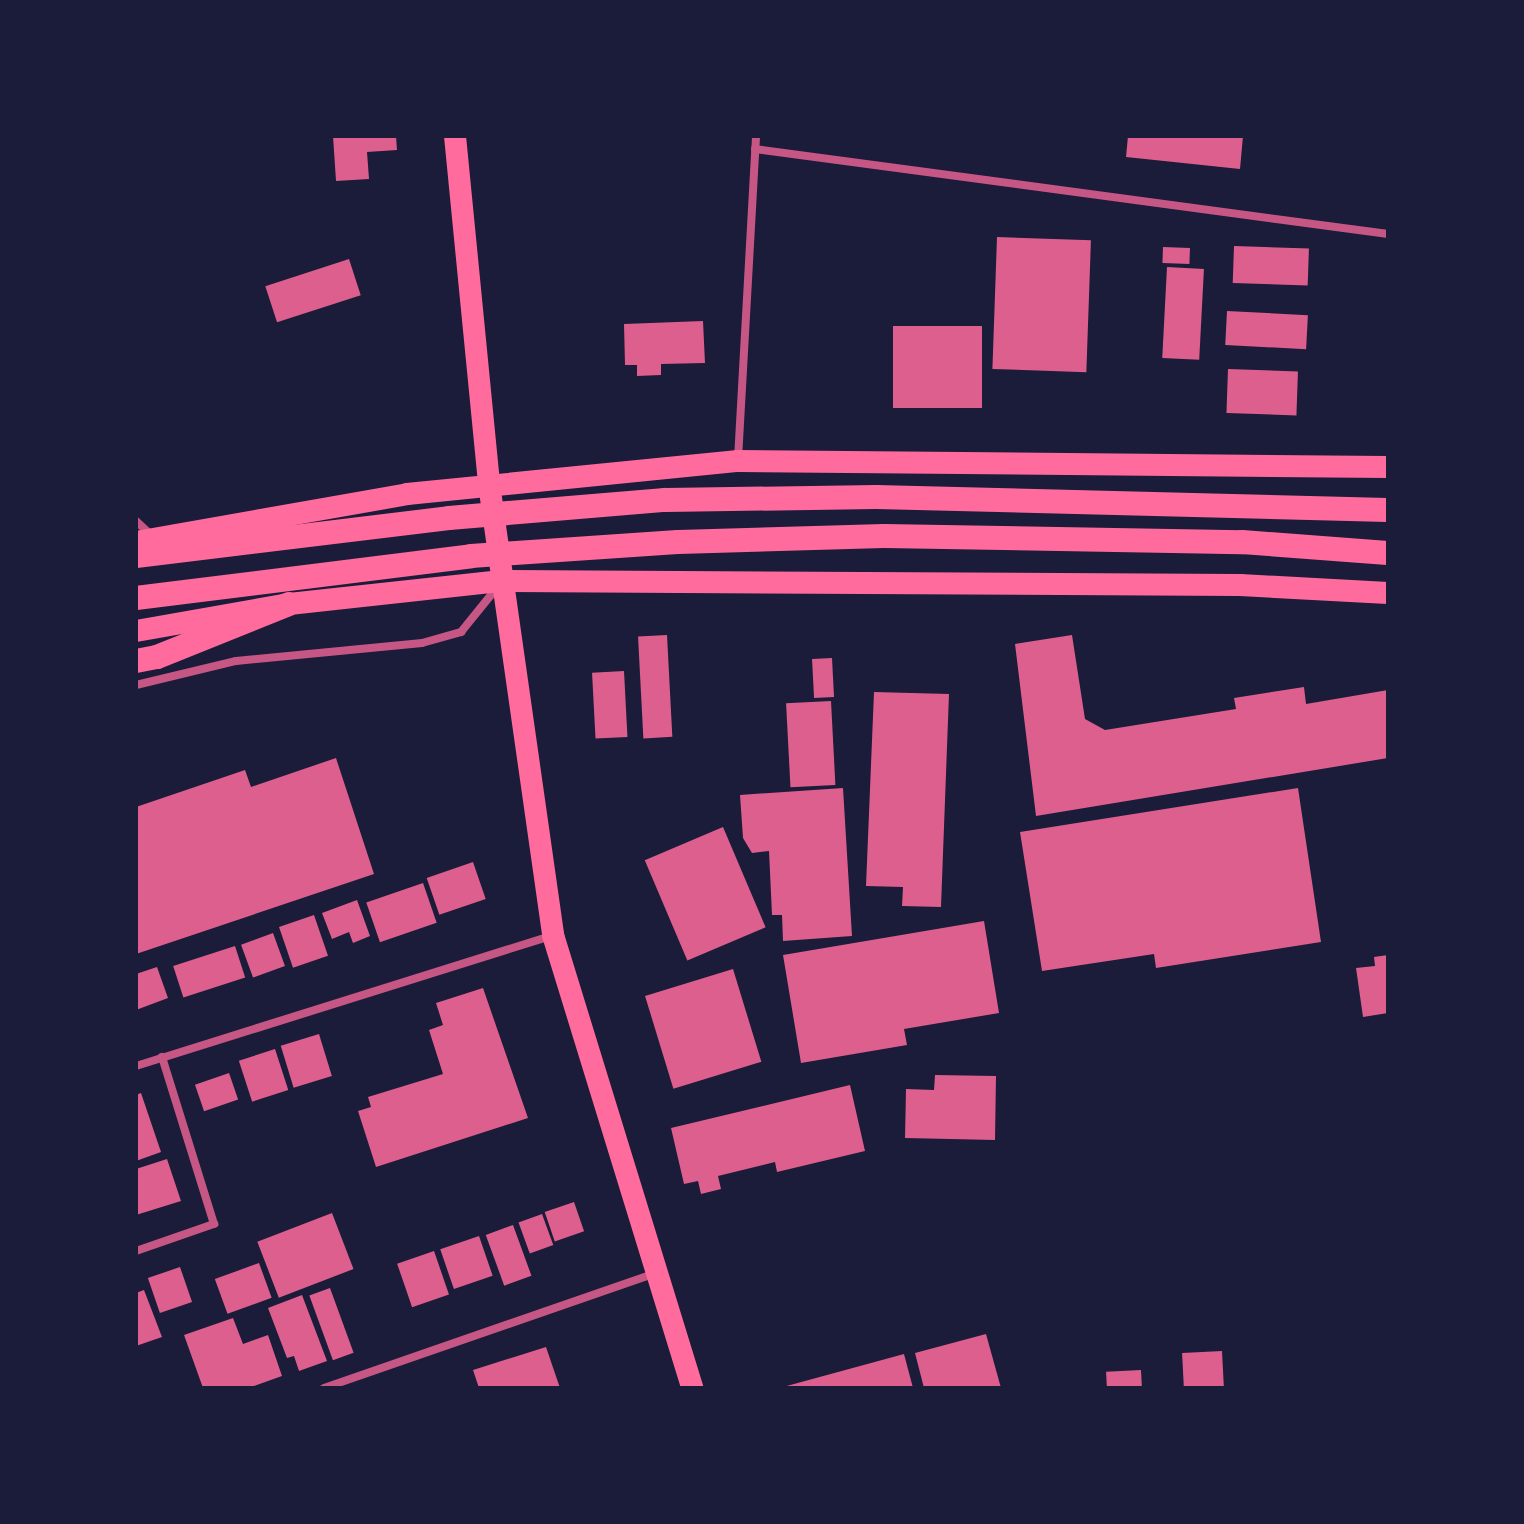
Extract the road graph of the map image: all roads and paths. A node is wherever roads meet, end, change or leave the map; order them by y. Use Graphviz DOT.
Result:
graph roads {
  1 [pos="455,136"];
  2 [pos="756,136"];
  3 [pos="755,149"];
  4 [pos="1388,234"];
  5 [pos="738,461"];
  6 [pos="1388,467"];
  7 [pos="489,484"];
  8 [pos="1388,510"];
  9 [pos="136,521"];
  10 [pos="145,540"];
  11 [pos="1388,553"];
  12 [pos="136,556"];
  13 [pos="502,581"];
  14 [pos="1385,595"];
  15 [pos="136,598"];
  16 [pos="289,604"];
  17 [pos="136,631"];
  18 [pos="136,661"];
  19 [pos="136,685"];
  20 [pos="553,935"];
  21 [pos="162,1057"];
  22 [pos="136,1066"];
  23 [pos="136,1251"];
  24 [pos="655,1274"];
  25 [pos="324,1388"];
  26 [pos="692,1388"];
  1 -- 7 [label="highway"];
  2 -- 3 [label="street"];
  3 -- 4 [label="street"];
  3 -- 5 [label="street"];
  5 -- 6 [label="highway"];
  5 -- 7 [label="highway"];
  7 -- 10 [label="highway"];
  7 -- 13 [label="highway"];
  8 -- 12 [label="highway"];
  9 -- 10 [label="street"];
  11 -- 15 [label="highway"];
  13 -- 14 [label="highway"];
  13 -- 16 [label="highway"];
  13 -- 19 [label="street"];
  13 -- 20 [label="highway"];
  16 -- 17 [label="highway"];
  16 -- 18 [label="highway"];
  20 -- 21 [label="street"];
  20 -- 24 [label="highway"];
  21 -- 22 [label="street"];
  21 -- 23 [label="street"];
  24 -- 25 [label="street"];
  24 -- 26 [label="highway"];
}
